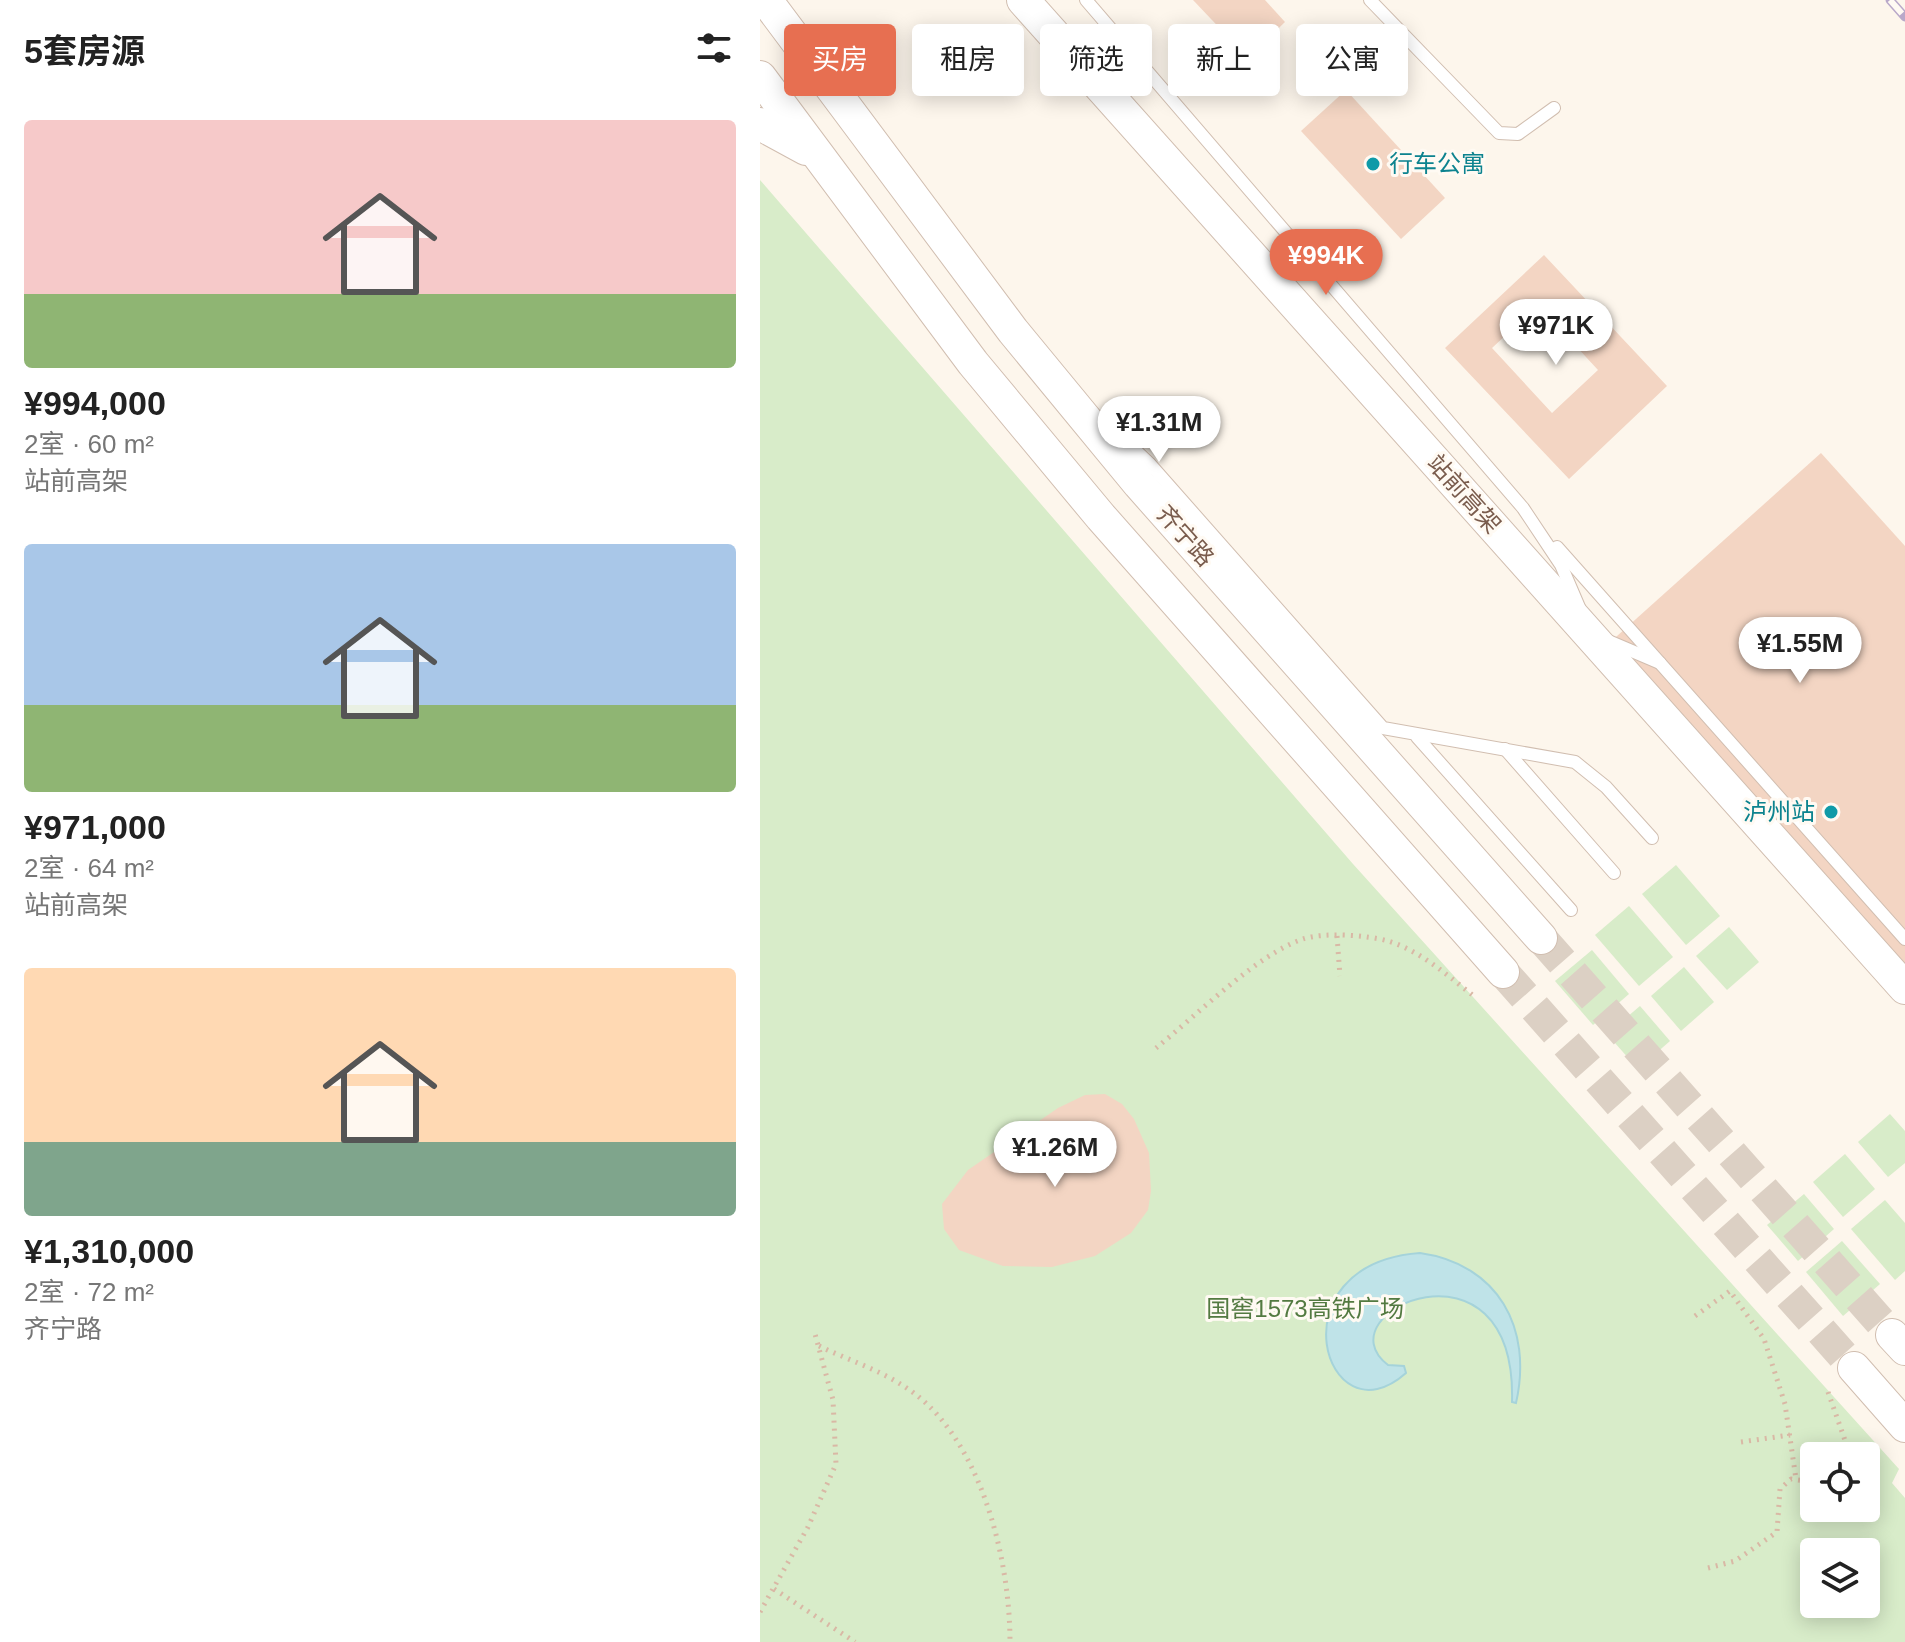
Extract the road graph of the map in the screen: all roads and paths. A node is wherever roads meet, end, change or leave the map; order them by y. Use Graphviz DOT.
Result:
graph roads {
  1 [pos="766,0"];
  2 [pos="795,0"];
  3 [pos="1023,0"];
  4 [pos="1086,0"];
  5 [pos="1370,0"];
  6 [pos="784,24"];
  7 [pos="804,24"];
  8 [pos="760,77"];
  9 [pos="839,96"];
  10 [pos="1554,108"];
  11 [pos="760,124"];
  12 [pos="822,160"];
  13 [pos="1013,331"];
  14 [pos="1523,508"];
  15 [pos="1588,632"];
  16 [pos="1660,663"];
  17 [pos="1417,737"];
  18 [pos="1505,749"];
  19 [pos="1652,838"];
  20 [pos="1614,873"];
  21 [pos="1571,910"];
  22 [pos="1337,936"];
  23 [pos="1541,938"];
  24 [pos="1905,939"];
  25 [pos="1503,972"];
  26 [pos="1340,976"];
  27 [pos="1905,988"];
  28 [pos="1475,997"];
  29 [pos="1156,1048"];
  30 [pos="1695,1316"];
  31 [pos="815,1334"];
  32 [pos="819,1346"];
  33 [pos="1854,1368"];
  34 [pos="1828,1392"];
  35 [pos="1905,1426"];
  36 [pos="1790,1435"];
  37 [pos="1741,1442"];
  38 [pos="1846,1442"];
  39 [pos="1796,1479"];
  40 [pos="1800,1480"];
  41 [pos="1708,1568"];
  42 [pos="774,1589"];
  43 [pos="760,1612"];
  44 [pos="855,1642"];
  45 [pos="1010,1642"];
  1 -- 6 [label="street, 齐宁路"];
  2 -- 7 [label="street"];
  3 -- 15 [label="street, 站前高架"];
  4 -- 14 [label="lane"];
  5 -- 10 [label="lane"];
  8 -- 12 [label="street, 齐宁路"];
  9 -- 13 [label="street, 齐宁路"];
  11 -- 12 [label="street"];
  12 -- 25 [label="street, 齐宁路"];
  13 -- 17 [label="lane"];
  13 -- 23 [label="street, 齐宁路"];
  14 -- 15 [label="lane"];
  14 -- 16 [label="lane"];
  15 -- 16 [label="lane"];
  15 -- 27 [label="street, 站前高架"];
  16 -- 24 [label="lane"];
  17 -- 18 [label="lane"];
  17 -- 21 [label="lane"];
  18 -- 19 [label="lane"];
  18 -- 20 [label="lane"];
  22 -- 26 [label="path"];
  22 -- 28 [label="path"];
  22 -- 29 [label="path"];
  30 -- 36 [label="path"];
  31 -- 32 [label="path"];
  32 -- 42 [label="path"];
  32 -- 45 [label="path"];
  33 -- 35 [label="street"];
  34 -- 38 [label="path"];
  36 -- 37 [label="path"];
  36 -- 39 [label="path"];
  39 -- 40 [label="path"];
  39 -- 41 [label="path"];
  42 -- 43 [label="path"];
  42 -- 44 [label="path"];
}
